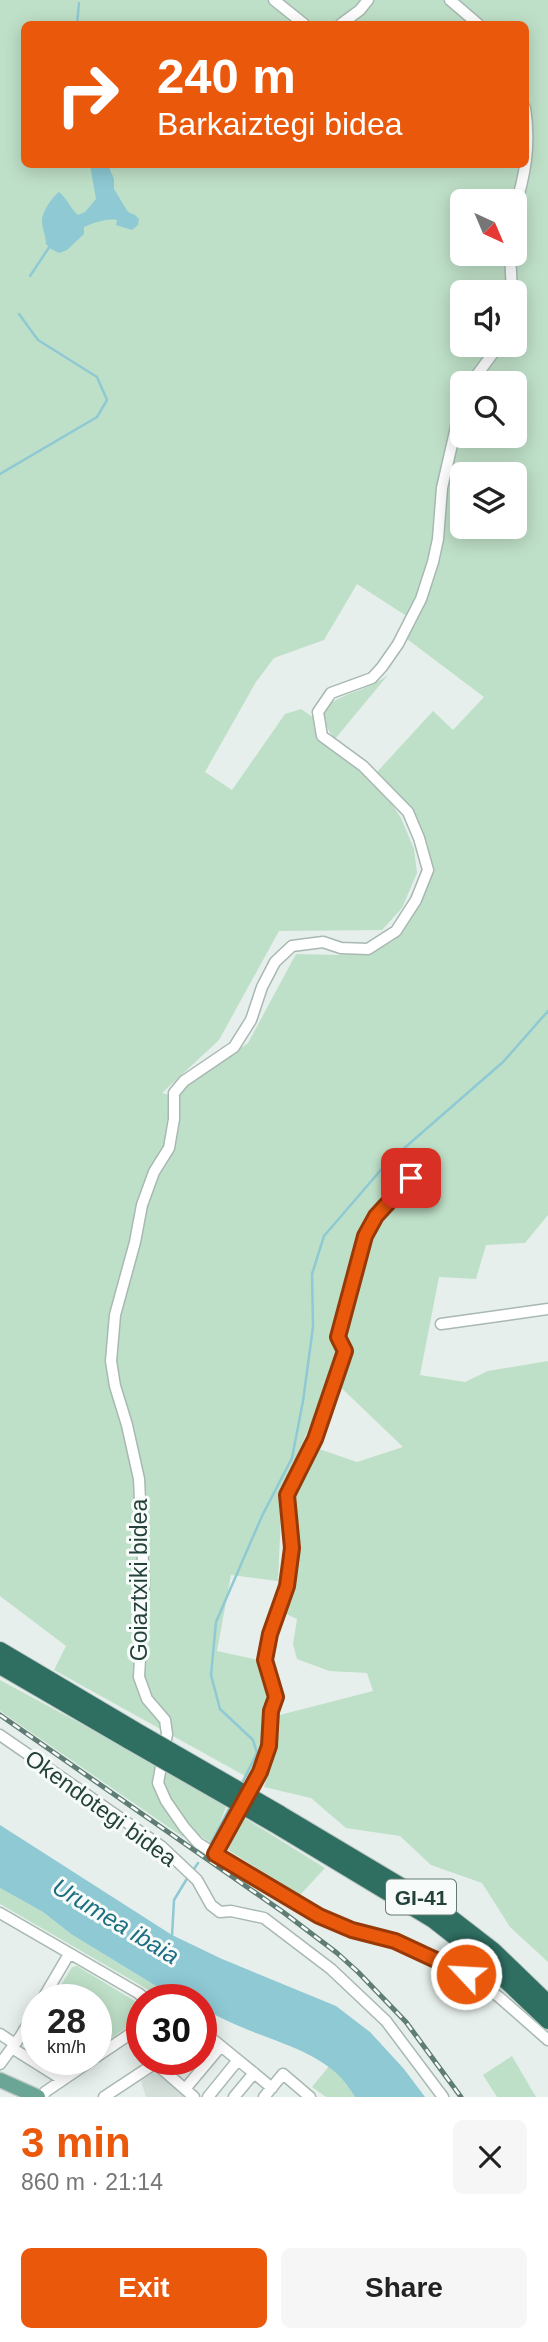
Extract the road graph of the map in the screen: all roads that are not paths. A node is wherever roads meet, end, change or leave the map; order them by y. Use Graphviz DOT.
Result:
graph roads {
  1 [pos="274,0"];
  2 [pos="368,0"];
  3 [pos="450,0"];
  4 [pos="300,21"];
  5 [pos="345,21"];
  6 [pos="474,21"];
  7 [pos="525,168"];
  8 [pos="520,189"];
  9 [pos="451,448"];
  10 [pos="429,1159"];
  11 [pos="548,1309"];
  12 [pos="441,1324"];
  13 [pos="0,1650"];
  14 [pos="0,1666"];
  15 [pos="0,1735"];
  16 [pos="132,1735"];
  17 [pos="275,1818"];
  18 [pos="215,1854"];
  19 [pos="0,1913"];
  20 [pos="69,1954"];
  21 [pos="51,1984"];
  22 [pos="126,1986"];
  23 [pos="548,2003"];
  24 [pos="548,2021"];
  25 [pos="0,2034"];
  26 [pos="21,2036"];
  27 [pos="548,2040"];
  28 [pos="217,2043"];
  29 [pos="14,2046"];
  30 [pos="221,2046"];
  31 [pos="238,2060"];
  32 [pos="0,2064"];
  33 [pos="254,2073"];
  34 [pos="70,2075"];
  35 [pos="137,2075"];
  36 [pos="171,2075"];
  37 [pos="63,2080"];
  38 [pos="12,2088"];
  39 [pos="190,2093"];
  40 [pos="268,2093"];
  41 [pos="305,2095"];
  42 [pos="38,2097"];
  43 [pos="43,2097"];
  44 [pos="104,2097"];
  45 [pos="208,2097"];
  46 [pos="234,2097"];
  47 [pos="443,2097"];
  1 -- 4 [label="street"];
  2 -- 5 [label="street"];
  3 -- 6 [label="street"];
  7 -- 8 [label="street"];
  9 -- 18 [label="street, Goiaztxiki bidea"];
  10 -- 18 [label="street"];
  11 -- 12 [label="street"];
  13 -- 16 [label="highway, GI-41"];
  14 -- 16 [label="highway, GI-41"];
  15 -- 47 [label="street, Okendotegi bidea"];
  16 -- 17 [label="highway, GI-41, bridge"];
  17 -- 23 [label="highway, GI-41"];
  17 -- 24 [label="highway, GI-41"];
  18 -- 27 [label="street, Goiaztxiki bidea"];
  19 -- 20 [label="street"];
  20 -- 21 [label="street"];
  20 -- 22 [label="street"];
  25 -- 29 [label="street"];
  26 -- 29 [label="street"];
  28 -- 30 [label="street"];
  29 -- 32 [label="street"];
  29 -- 37 [label="street"];
  30 -- 31 [label="street"];
  30 -- 39 [label="street"];
  31 -- 33 [label="street"];
  31 -- 45 [label="street"];
  33 -- 40 [label="street"];
  33 -- 46 [label="street"];
  34 -- 37 [label="street"];
  35 -- 44 [label="street"];
  36 -- 39 [label="street"];
  37 -- 43 [label="street"];
  38 -- 42 [label="main road"];
  40 -- 41 [label="street"];
}
